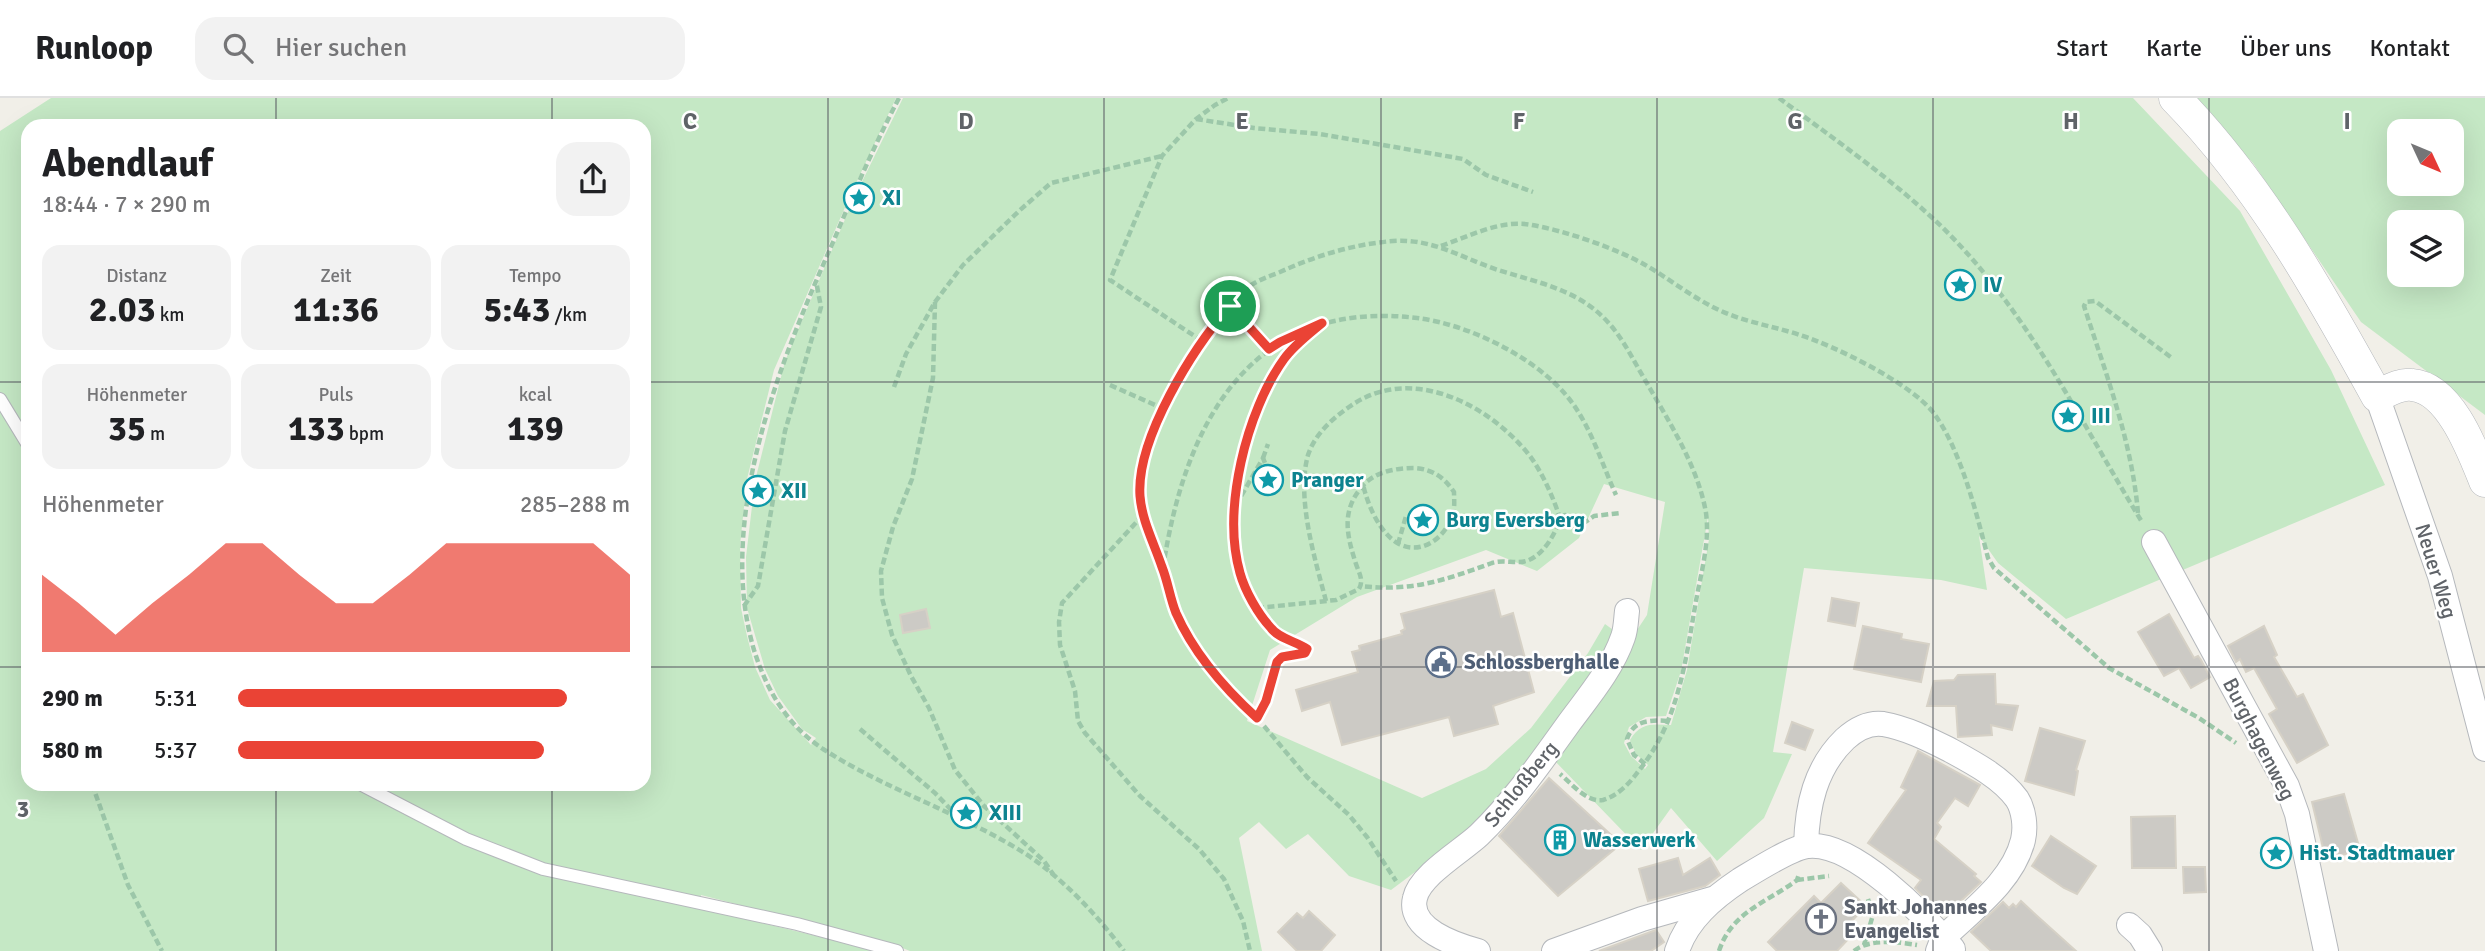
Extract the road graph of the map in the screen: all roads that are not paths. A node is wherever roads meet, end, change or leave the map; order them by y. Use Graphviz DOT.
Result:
graph roads {
  1 [pos="2175,98"];
  2 [pos="2377,396"];
  3 [pos="0,399"];
  4 [pos="21,434"];
  5 [pos="2485,481"];
  6 [pos="2154,542"];
  7 [pos="1627,611"];
  8 [pos="2485,749"];
  9 [pos="373,791"];
  10 [pos="1806,846"];
  11 [pos="1713,899"];
  12 [pos="2129,925"];
  13 [pos="1945,947"];
  14 [pos="897,951"];
  15 [pos="1478,951"];
  16 [pos="1553,951"];
  17 [pos="1677,951"];
  18 [pos="2150,951"];
  19 [pos="2326,951"];
  1 -- 2 [label="street"];
  2 -- 5 [label="street"];
  2 -- 8 [label="street, Neuer Weg"];
  3 -- 4 [label="lane"];
  6 -- 19 [label="street, Burghagenweg"];
  7 -- 15 [label="street, Schloßberg"];
  9 -- 14 [label="lane"];
  10 -- 11 [label="street"];
  10 -- 13 [label="street"];
  10 -- 13 [label="street"];
  11 -- 16 [label="street"];
  11 -- 17 [label="street"];
  12 -- 18 [label="street"];
}
